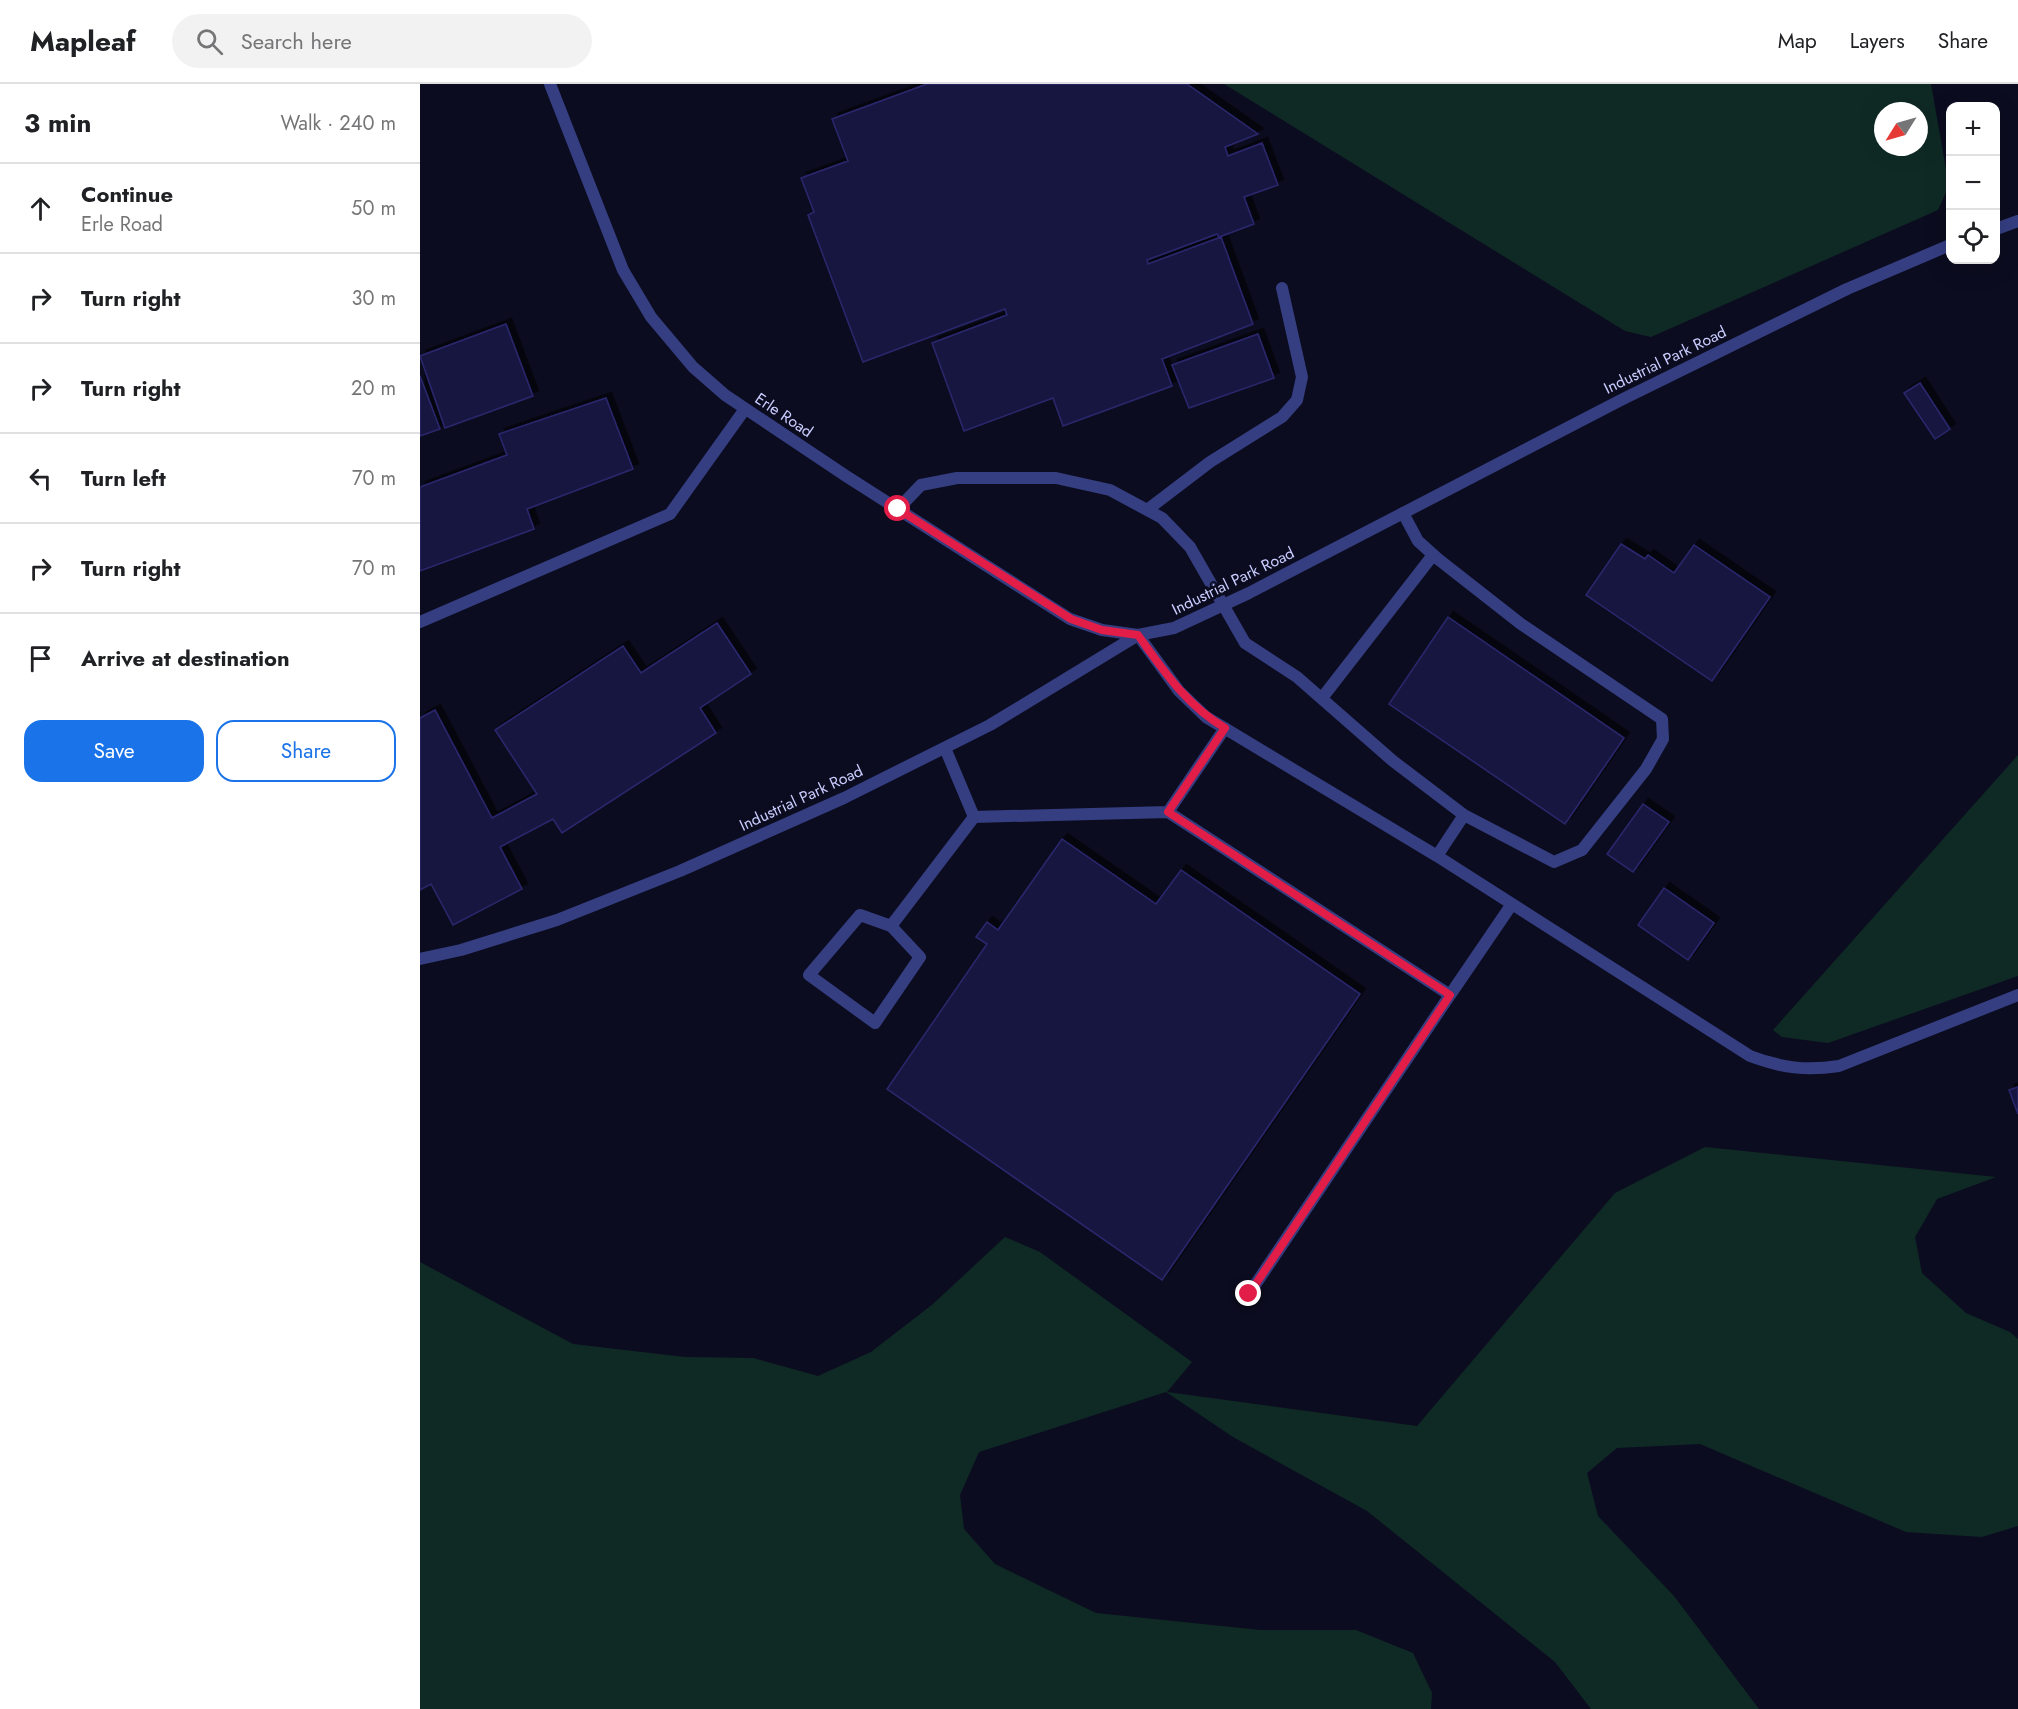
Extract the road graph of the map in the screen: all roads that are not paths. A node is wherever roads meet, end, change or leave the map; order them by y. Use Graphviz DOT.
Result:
graph roads {
  1 [pos="550,84"];
  2 [pos="2018,221"];
  3 [pos="2000,227"];
  4 [pos="1946,247"];
  5 [pos="1282,288"];
  6 [pos="745,409"];
  7 [pos="898,509"];
  8 [pos="1147,510"];
  9 [pos="1403,513"];
  10 [pos="1433,555"];
  11 [pos="1223,605"];
  12 [pos="420,622"];
  13 [pos="1138,635"];
  14 [pos="1322,698"];
  15 [pos="1225,728"];
  16 [pos="945,748"];
  17 [pos="1168,812"];
  18 [pos="1464,815"];
  19 [pos="974,817"];
  20 [pos="1437,856"];
  21 [pos="1512,904"];
  22 [pos="891,926"];
  23 [pos="420,959"];
  24 [pos="2018,994"];
  25 [pos="1450,995"];
  26 [pos="1249,1294"];
  1 -- 6 [label="street, Erle Road"];
  2 -- 3 [label="street"];
  4 -- 9 [label="street, Industrial Park Road"];
  5 -- 8 [label="street"];
  6 -- 7 [label="street, Erle Road"];
  6 -- 12 [label="street"];
  7 -- 8 [label="street"];
  7 -- 13 [label="street, Erle Road"];
  8 -- 11 [label="street"];
  9 -- 10 [label="street"];
  9 -- 11 [label="street, Industrial Park Road"];
  10 -- 14 [label="street"];
  10 -- 18 [label="street"];
  11 -- 13 [label="street, Industrial Park Road"];
  11 -- 14 [label="street"];
  13 -- 15 [label="street"];
  13 -- 16 [label="street, Industrial Park Road"];
  14 -- 18 [label="street"];
  15 -- 17 [label="street"];
  15 -- 20 [label="street"];
  16 -- 19 [label="street"];
  16 -- 23 [label="street, Industrial Park Road"];
  17 -- 19 [label="street"];
  17 -- 25 [label="street"];
  18 -- 20 [label="street"];
  19 -- 22 [label="street"];
  20 -- 21 [label="street"];
  21 -- 24 [label="street"];
  21 -- 25 [label="street"];
  22 -- 22 [label="street"];
  25 -- 26 [label="street"];
}
